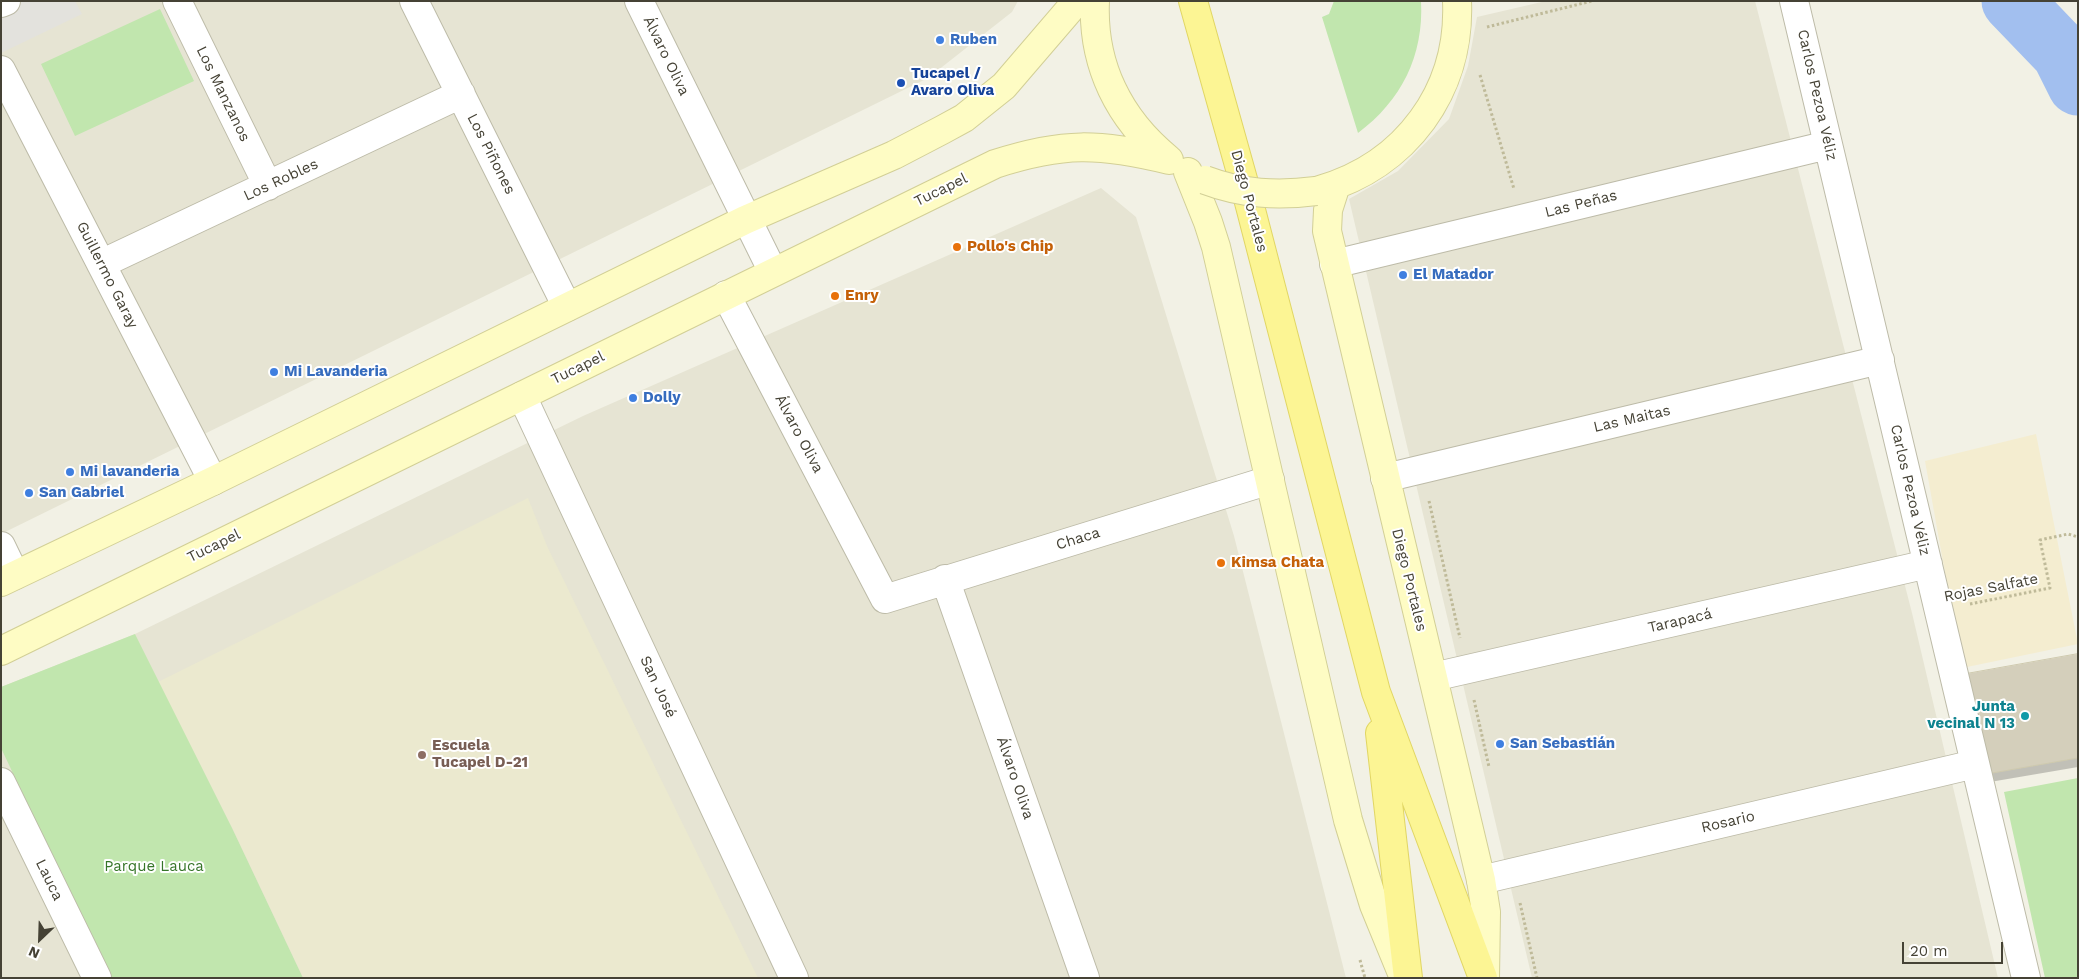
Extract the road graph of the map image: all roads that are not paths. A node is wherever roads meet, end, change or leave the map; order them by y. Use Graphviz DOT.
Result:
graph roads {
  1 [pos="6,1"];
  2 [pos="177,1"];
  3 [pos="414,1"];
  4 [pos="639,1"];
  5 [pos="1077,1"];
  6 [pos="1095,1"];
  7 [pos="1193,1"];
  8 [pos="1794,1"];
  9 [pos="1,4"];
  10 [pos="1458,8"];
  11 [pos="1,70"];
  12 [pos="461,94"];
  13 [pos="1828,145"];
  14 [pos="1187,171"];
  15 [pos="268,186"];
  16 [pos="1326,188"];
  17 [pos="745,220"];
  18 [pos="101,264"];
  19 [pos="1334,264"];
  20 [pos="773,272"];
  21 [pos="726,295"];
  22 [pos="567,307"];
  23 [pos="1880,360"];
  24 [pos="522,396"];
  25 [pos="1385,478"];
  26 [pos="1270,480"];
  27 [pos="213,481"];
  28 [pos="1,546"];
  29 [pos="1928,564"];
  30 [pos="8,578"];
  31 [pos="945,579"];
  32 [pos="885,599"];
  33 [pos="1,651"];
  34 [pos="1433,678"];
  35 [pos="1376,692"];
  36 [pos="1976,764"];
  37 [pos="1,782"];
  38 [pos="1481,880"];
  39 [pos="2020,977"];
  40 [pos="97,978"];
  41 [pos="794,978"];
  42 [pos="1085,978"];
  43 [pos="1406,978"];
  44 [pos="1484,978"];
  1 -- 9 [label="street"];
  2 -- 15 [label="street, Los Manzanos"];
  3 -- 12 [label="street, Los Piñones"];
  4 -- 17 [label="street, Álvaro Oliva"];
  5 -- 17 [label="main road"];
  6 -- 14 [label="main road"];
  7 -- 35 [label="main road, Diego Portales"];
  8 -- 13 [label="street, Carlos Pezoa Véliz"];
  10 -- 16 [label="main road, Tucapel"];
  11 -- 18 [label="street, Guillermo Garay"];
  12 -- 15 [label="street, Los Robles"];
  12 -- 22 [label="street, Los Piñones"];
  13 -- 19 [label="street, Las Peñas"];
  13 -- 23 [label="street, Carlos Pezoa Véliz"];
  14 -- 16 [label="main road, Tucapel, bridge"];
  14 -- 20 [label="main road, Tucapel"];
  14 -- 26 [label="main road"];
  15 -- 18 [label="street, Los Robles"];
  16 -- 19 [label="main road, Diego Portales"];
  17 -- 20 [label="street, Álvaro Oliva"];
  17 -- 22 [label="main road"];
  18 -- 27 [label="street, Guillermo Garay"];
  19 -- 25 [label="main road, Diego Portales"];
  20 -- 21 [label="main road, Tucapel"];
  21 -- 24 [label="main road, Tucapel"];
  21 -- 32 [label="street, Álvaro Oliva"];
  22 -- 27 [label="main road"];
  23 -- 25 [label="street, Las Maitas"];
  23 -- 29 [label="street, Carlos Pezoa Véliz"];
  24 -- 33 [label="main road, Tucapel"];
  24 -- 41 [label="street, San José"];
  25 -- 34 [label="main road, Diego Portales"];
  26 -- 31 [label="street, Chaca"];
  26 -- 43 [label="main road"];
  27 -- 30 [label="main road"];
  28 -- 30 [label="street"];
  29 -- 34 [label="street, Tarapacá"];
  29 -- 36 [label="street, Carlos Pezoa Véliz"];
  31 -- 32 [label="street, Chaca"];
  31 -- 42 [label="street, Álvaro Oliva"];
  34 -- 38 [label="main road, Diego Portales"];
  35 -- 43 [label="main road, Diego Portales"];
  35 -- 44 [label="main road, Diego Portales"];
  36 -- 38 [label="street, Rosario"];
  36 -- 39 [label="street, Carlos Pezoa Véliz"];
  37 -- 40 [label="street, Lauca"];
  38 -- 44 [label="main road, Diego Portales"];
}
